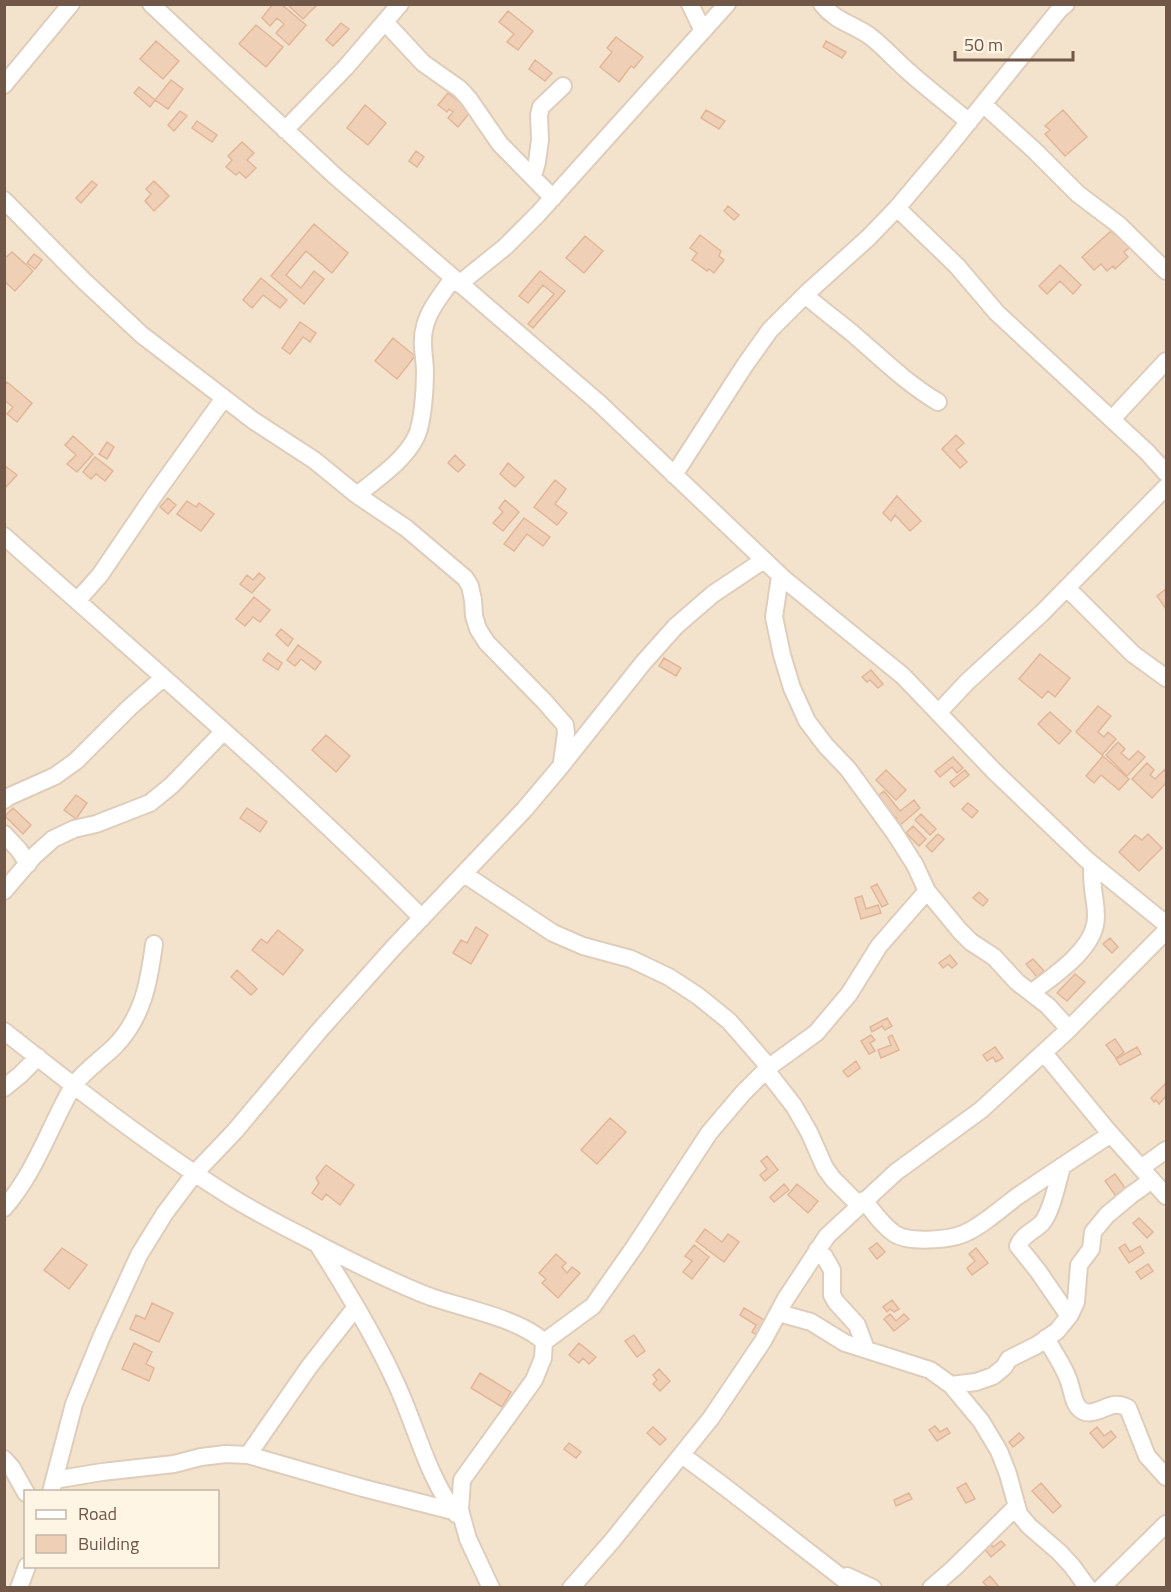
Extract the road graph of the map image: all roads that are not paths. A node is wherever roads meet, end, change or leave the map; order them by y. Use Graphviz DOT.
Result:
graph roads {
  1 [pos="71,4"];
  2 [pos="151,4"];
  3 [pos="400,4"];
  4 [pos="690,4"];
  5 [pos="727,4"];
  6 [pos="822,4"];
  7 [pos="1066,4"];
  8 [pos="385,22"];
  9 [pos="703,31"];
  10 [pos="4,85"];
  11 [pos="563,86"];
  12 [pos="983,104"];
  13 [pos="969,122"];
  14 [pos="285,130"];
  15 [pos="533,176"];
  16 [pos="553,198"];
  17 [pos="4,200"];
  18 [pos="897,208"];
  19 [pos="1167,271"];
  20 [pos="456,281"];
  21 [pos="805,295"];
  22 [pos="1167,361"];
  23 [pos="224,398"];
  24 [pos="938,402"];
  25 [pos="1112,419"];
  26 [pos="1167,473"];
  27 [pos="674,475"];
  28 [pos="1167,487"];
  29 [pos="357,495"];
  30 [pos="4,536"];
  31 [pos="764,560"];
  32 [pos="780,576"];
  33 [pos="1067,588"];
  34 [pos="77,601"];
  35 [pos="163,678"];
  36 [pos="1167,678"];
  37 [pos="938,713"];
  38 [pos="223,732"];
  39 [pos="561,766"];
  40 [pos="4,800"];
  41 [pos="4,834"];
  42 [pos="28,864"];
  43 [pos="1092,864"];
  44 [pos="464,874"];
  45 [pos="4,891"];
  46 [pos="927,891"];
  47 [pos="422,918"];
  48 [pos="1167,924"];
  49 [pos="1167,931"];
  50 [pos="153,944"];
  51 [pos="1031,993"];
  52 [pos="1069,1029"];
  53 [pos="4,1031"];
  54 [pos="1044,1053"];
  55 [pos="38,1057"];
  56 [pos="768,1068"];
  57 [pos="73,1085"];
  58 [pos="4,1088"];
  59 [pos="1111,1134"];
  60 [pos="1167,1150"];
  61 [pos="1062,1167"];
  62 [pos="195,1173"];
  63 [pos="1146,1174"];
  64 [pos="1167,1196"];
  65 [pos="862,1203"];
  66 [pos="4,1208"];
  67 [pos="318,1244"];
  68 [pos="817,1250"];
  69 [pos="356,1307"];
  70 [pos="778,1313"];
  71 [pos="1069,1316"];
  72 [pos="1046,1338"];
  73 [pos="544,1342"];
  74 [pos="866,1349"];
  75 [pos="951,1385"];
  76 [pos="248,1455"];
  77 [pos="682,1455"];
  78 [pos="4,1459"];
  79 [pos="1167,1477"];
  80 [pos="52,1486"];
  81 [pos="24,1490"];
  82 [pos="1017,1506"];
  83 [pos="453,1510"];
  84 [pos="1167,1524"];
  85 [pos="464,1525"];
  86 [pos="26,1568"];
  87 [pos="839,1574"];
  88 [pos="580,1584"];
  89 [pos="19,1587"];
  90 [pos="491,1587"];
  91 [pos="855,1587"];
  92 [pos="873,1587"];
  93 [pos="931,1587"];
  94 [pos="1088,1587"];
  95 [pos="1101,1587"];
  1 -- 10 [label="street"];
  2 -- 14 [label="street"];
  3 -- 8 [label="street"];
  4 -- 9 [label="street"];
  5 -- 9 [label="street"];
  6 -- 13 [label="street"];
  7 -- 12 [label="street"];
  8 -- 14 [label="street"];
  8 -- 15 [label="street"];
  9 -- 16 [label="street"];
  11 -- 15 [label="street"];
  12 -- 13 [label="street"];
  12 -- 19 [label="street"];
  13 -- 18 [label="street"];
  14 -- 20 [label="street"];
  15 -- 16 [label="street"];
  16 -- 20 [label="street"];
  17 -- 23 [label="street"];
  18 -- 21 [label="street"];
  18 -- 25 [label="street"];
  20 -- 27 [label="street"];
  20 -- 29 [label="street"];
  21 -- 24 [label="street"];
  21 -- 27 [label="street"];
  22 -- 25 [label="street"];
  23 -- 29 [label="street"];
  23 -- 34 [label="street"];
  25 -- 26 [label="street"];
  27 -- 31 [label="street"];
  28 -- 33 [label="street"];
  29 -- 39 [label="street"];
  30 -- 34 [label="street"];
  31 -- 32 [label="street"];
  31 -- 39 [label="street"];
  32 -- 37 [label="street"];
  32 -- 46 [label="street"];
  33 -- 36 [label="street"];
  33 -- 37 [label="street"];
  34 -- 35 [label="street"];
  35 -- 38 [label="street"];
  35 -- 40 [label="street"];
  37 -- 43 [label="street"];
  38 -- 42 [label="street"];
  38 -- 47 [label="street"];
  39 -- 44 [label="street"];
  41 -- 42 [label="street"];
  42 -- 45 [label="street"];
  43 -- 48 [label="street"];
  43 -- 51 [label="street"];
  44 -- 47 [label="street"];
  44 -- 56 [label="street"];
  46 -- 51 [label="street"];
  46 -- 56 [label="street"];
  47 -- 62 [label="street"];
  49 -- 52 [label="street"];
  50 -- 57 [label="street"];
  51 -- 52 [label="street"];
  52 -- 54 [label="street"];
  53 -- 55 [label="street"];
  54 -- 59 [label="street"];
  54 -- 65 [label="street"];
  55 -- 57 [label="street"];
  55 -- 58 [label="street"];
  56 -- 65 [label="street"];
  56 -- 73 [label="street"];
  57 -- 62 [label="street"];
  57 -- 66 [label="street"];
  59 -- 61 [label="street"];
  59 -- 63 [label="street"];
  60 -- 63 [label="street"];
  61 -- 65 [label="street"];
  61 -- 71 [label="street"];
  62 -- 67 [label="street"];
  62 -- 80 [label="street"];
  63 -- 64 [label="street"];
  63 -- 71 [label="street"];
  65 -- 68 [label="street"];
  67 -- 69 [label="street"];
  67 -- 73 [label="street"];
  68 -- 70 [label="street"];
  68 -- 74 [label="street"];
  69 -- 76 [label="street"];
  69 -- 83 [label="street"];
  70 -- 74 [label="street"];
  70 -- 77 [label="street"];
  71 -- 72 [label="street"];
  72 -- 75 [label="street"];
  72 -- 79 [label="street"];
  73 -- 85 [label="street"];
  74 -- 75 [label="street"];
  75 -- 82 [label="street"];
  76 -- 80 [label="street"];
  76 -- 83 [label="street"];
  77 -- 87 [label="street"];
  77 -- 88 [label="street"];
  78 -- 81 [label="street"];
  82 -- 93 [label="street"];
  82 -- 94 [label="street"];
  83 -- 85 [label="street"];
  84 -- 95 [label="street"];
  85 -- 90 [label="street"];
  86 -- 89 [label="street"];
  87 -- 91 [label="street"];
  87 -- 92 [label="street"];
}
